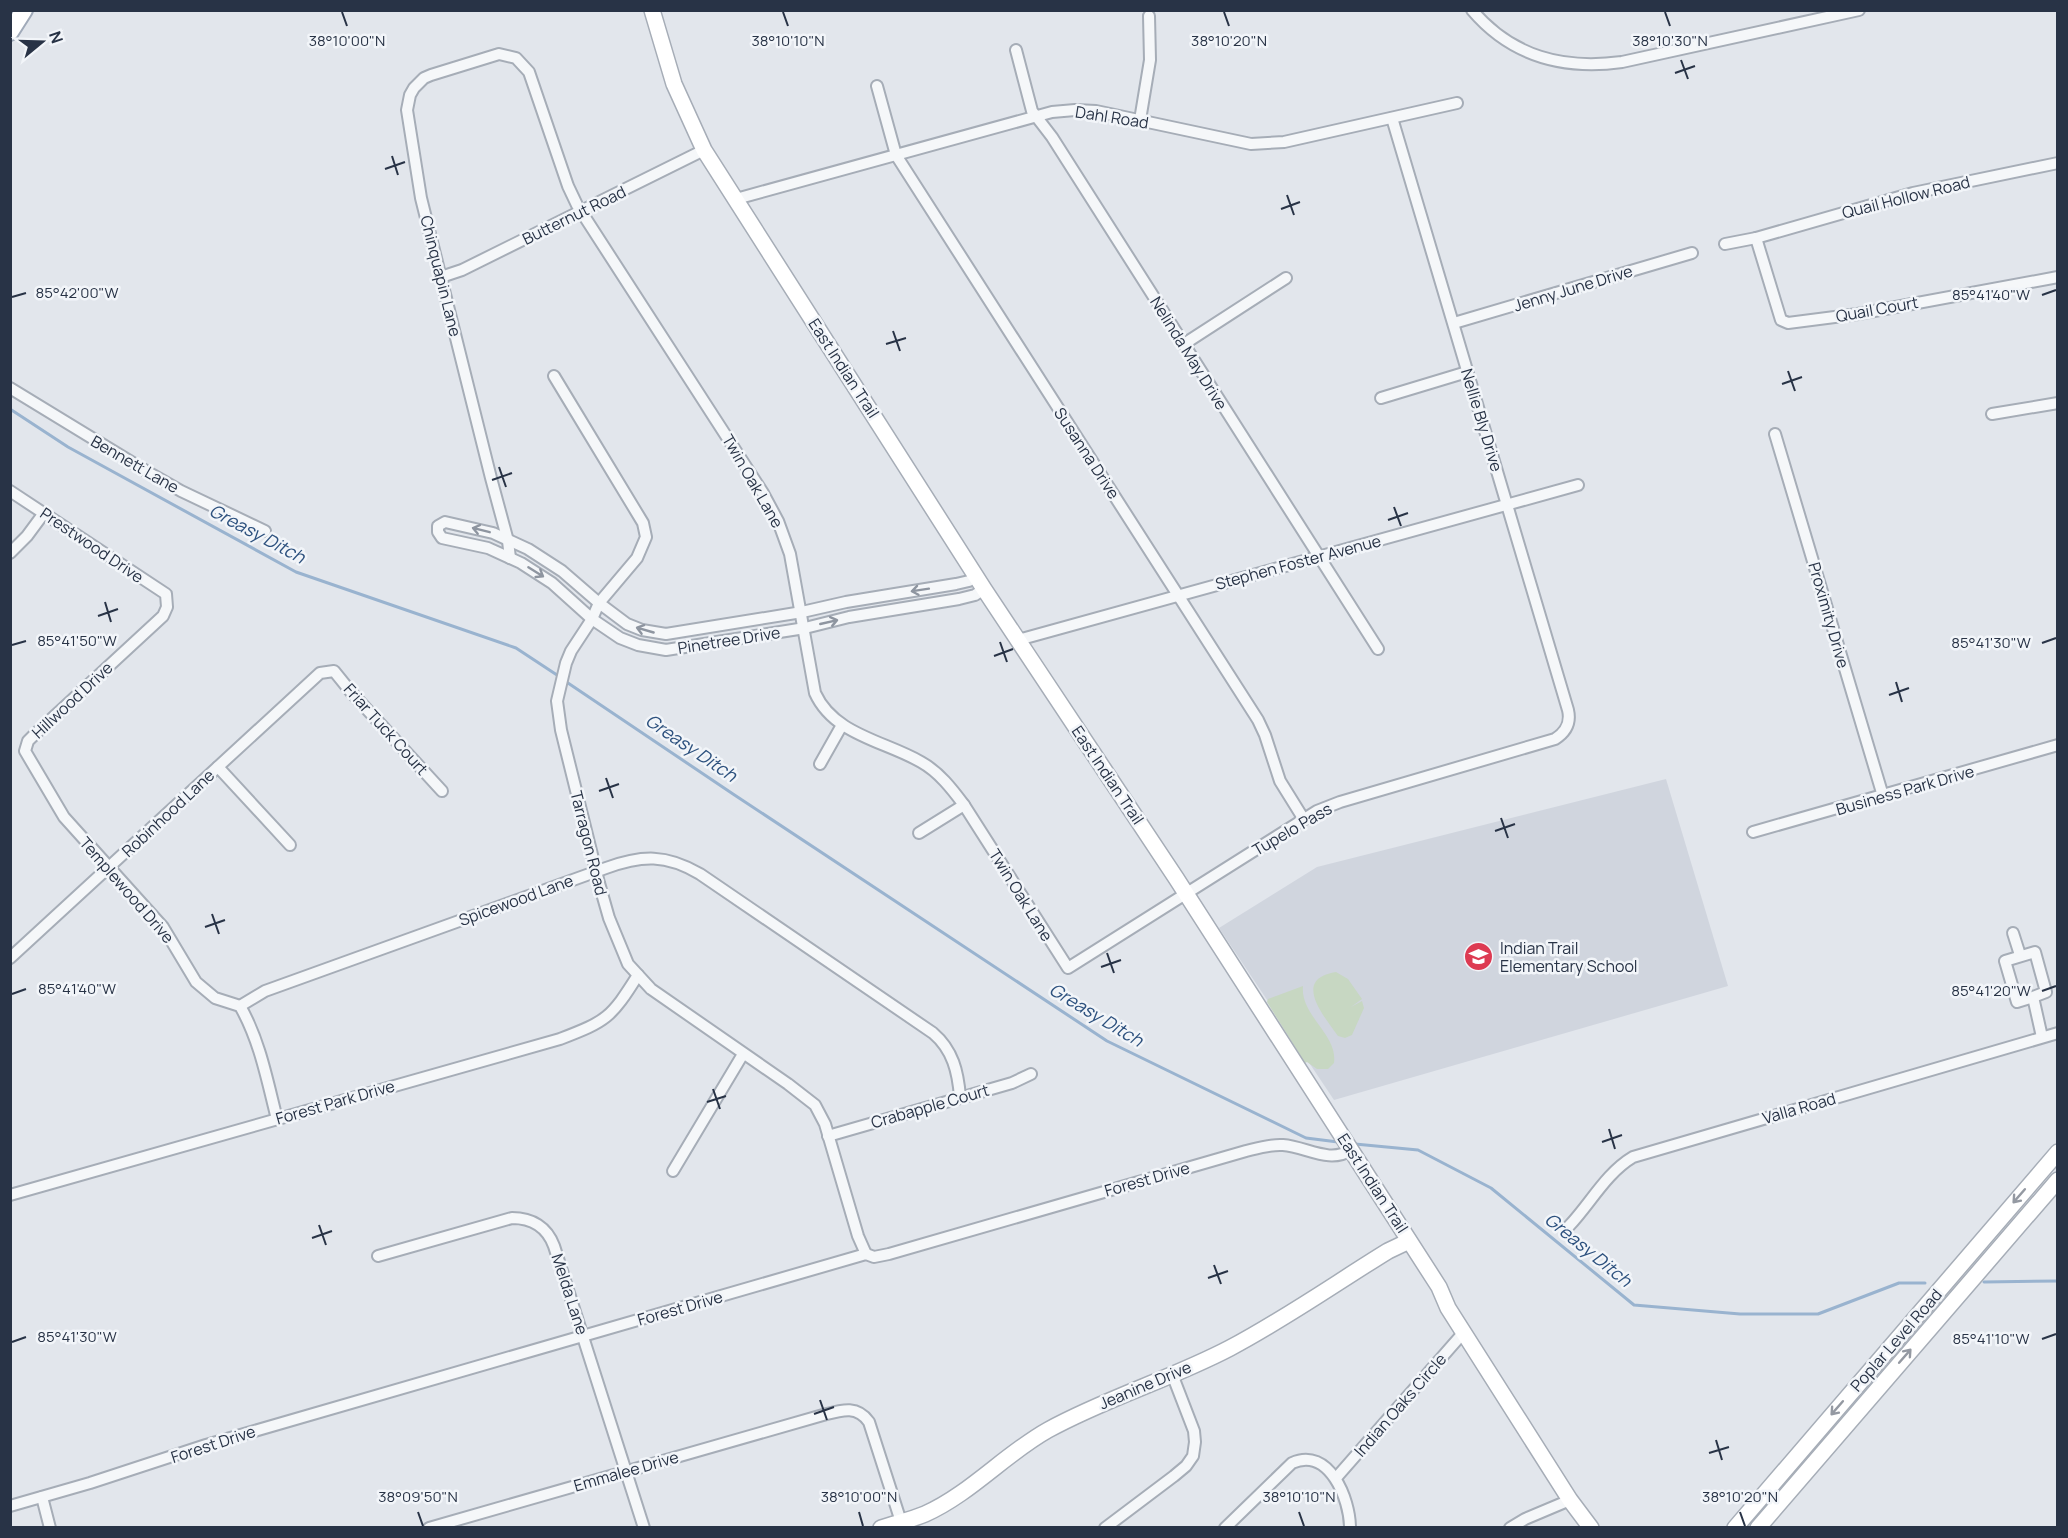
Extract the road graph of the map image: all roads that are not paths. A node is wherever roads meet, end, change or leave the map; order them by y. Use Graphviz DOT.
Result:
graph roads {
  1 [pos="24,10"];
  2 [pos="652,10"];
  3 [pos="1472,10"];
  4 [pos="1858,10"];
  5 [pos="1149,16"];
  6 [pos="10,32"];
  7 [pos="1016,50"];
  8 [pos="504,54"];
  9 [pos="877,86"];
  10 [pos="1457,103"];
  11 [pos="1036,117"];
  12 [pos="1392,118"];
  13 [pos="1140,120"];
  14 [pos="704,150"];
  15 [pos="896,155"];
  16 [pos="2058,163"];
  17 [pos="736,199"];
  18 [pos="582,211"];
  19 [pos="1756,238"];
  20 [pos="1725,244"];
  21 [pos="1692,253"];
  22 [pos="441,277"];
  23 [pos="2058,277"];
  24 [pos="1286,278"];
  25 [pos="1454,323"];
  26 [pos="1184,344"];
  27 [pos="1467,372"];
  28 [pos="554,376"];
  29 [pos="10,388"];
  30 [pos="1381,398"];
  31 [pos="2058,403"];
  32 [pos="1992,414"];
  33 [pos="1775,434"];
  34 [pos="1578,485"];
  35 [pos="10,491"];
  36 [pos="1507,505"];
  37 [pos="44,513"];
  38 [pos="265,531"];
  39 [pos="508,540"];
  40 [pos="10,553"];
  41 [pos="1320,556"];
  42 [pos="510,558"];
  43 [pos="980,582"];
  44 [pos="1178,595"];
  45 [pos="167,603"];
  46 [pos="599,603"];
  47 [pos="802,612"];
  48 [pos="592,619"];
  49 [pos="805,628"];
  50 [pos="1018,640"];
  51 [pos="1378,649"];
  52 [pos="328,671"];
  53 [pos="1568,723"];
  54 [pos="842,725"];
  55 [pos="2058,745"];
  56 [pos="26,747"];
  57 [pos="820,765"];
  58 [pos="218,766"];
  59 [pos="442,791"];
  60 [pos="1883,796"];
  61 [pos="964,805"];
  62 [pos="1303,818"];
  63 [pos="1753,832"];
  64 [pos="920,833"];
  65 [pos="290,845"];
  66 [pos="110,868"];
  67 [pos="596,872"];
  68 [pos="1186,893"];
  69 [pos="2013,933"];
  70 [pos="2020,955"];
  71 [pos="10,958"];
  72 [pos="1068,968"];
  73 [pos="638,975"];
  74 [pos="2033,997"];
  75 [pos="240,1006"];
  76 [pos="2058,1033"];
  77 [pos="2042,1038"];
  78 [pos="743,1053"];
  79 [pos="1031,1074"];
  80 [pos="960,1097"];
  81 [pos="277,1119"];
  82 [pos="828,1136"];
  83 [pos="1352,1150"];
  84 [pos="2058,1152"];
  85 [pos="673,1171"];
  86 [pos="2058,1180"];
  87 [pos="10,1195"];
  88 [pos="1569,1227"];
  89 [pos="1409,1241"];
  90 [pos="866,1254"];
  91 [pos="378,1256"];
  92 [pos="1464,1332"];
  93 [pos="583,1336"];
  94 [pos="1172,1374"];
  95 [pos="626,1472"];
  96 [pos="1336,1478"];
  97 [pos="42,1497"];
  98 [pos="1570,1500"];
  99 [pos="10,1506"];
  100 [pos="902,1525"];
  101 [pos="50,1527"];
  102 [pos="429,1527"];
  103 [pos="644,1527"];
  104 [pos="881,1527"];
  105 [pos="1105,1527"];
  106 [pos="1225,1527"];
  107 [pos="1350,1527"];
  108 [pos="1510,1527"];
  109 [pos="1591,1527"];
  110 [pos="1735,1527"];
  111 [pos="1758,1527"];
  1 -- 6 [label="main road"];
  2 -- 14 [label="main road, East Indian Trail"];
  3 -- 4 [label="street"];
  5 -- 13 [label="street"];
  7 -- 11 [label="street, Nelinda May Drive"];
  8 -- 18 [label="street, Twin Oak Lane"];
  8 -- 22 [label="street, Chinquapin Lane"];
  9 -- 15 [label="street, Susanna Drive"];
  10 -- 12 [label="street, Dahl Road"];
  11 -- 13 [label="street, Dahl Road"];
  11 -- 15 [label="street, Dahl Road"];
  11 -- 26 [label="street, Nelinda May Drive"];
  12 -- 13 [label="street, Dahl Road"];
  12 -- 25 [label="street, Nellie Bly Drive"];
  14 -- 17 [label="main road, East Indian Trail"];
  14 -- 18 [label="street, Butternut Road"];
  15 -- 17 [label="street, Dahl Road"];
  15 -- 44 [label="street, Susanna Drive"];
  16 -- 19 [label="street, Quail Hollow Road"];
  17 -- 43 [label="main road, East Indian Trail"];
  18 -- 22 [label="street, Butternut Road"];
  18 -- 47 [label="street, Twin Oak Lane"];
  19 -- 20 [label="street"];
  19 -- 23 [label="street, Quail Court"];
  21 -- 25 [label="street, Jenny June Drive"];
  22 -- 39 [label="street, Chinquapin Lane"];
  24 -- 26 [label="street"];
  25 -- 27 [label="street, Nellie Bly Drive"];
  26 -- 41 [label="street, Nelinda May Drive"];
  27 -- 30 [label="street"];
  27 -- 36 [label="street, Nellie Bly Drive"];
  28 -- 46 [label="street, Tarragon Road"];
  29 -- 38 [label="street, Bennett Lane"];
  31 -- 32 [label="street"];
  33 -- 60 [label="street, Proximity Drive"];
  34 -- 36 [label="street, Stephen Foster Avenue"];
  35 -- 37 [label="street, Prestwood Drive"];
  36 -- 41 [label="street, Stephen Foster Avenue"];
  36 -- 53 [label="street, Nellie Bly Drive"];
  37 -- 40 [label="street"];
  37 -- 45 [label="street, Prestwood Drive"];
  39 -- 42 [label="street, Chinquapin Lane"];
  39 -- 42 [label="street, Pinetree Drive, one-way"];
  39 -- 46 [label="street, Pinetree Drive"];
  41 -- 44 [label="street, Stephen Foster Avenue"];
  41 -- 51 [label="street, Nelinda May Drive"];
  42 -- 48 [label="street, Pinetree Drive, one-way"];
  43 -- 47 [label="street, Pinetree Drive, one-way"];
  49 -- 43 [label="street, Pinetree Drive, one-way"];
  43 -- 50 [label="main road, East Indian Trail"];
  44 -- 50 [label="street, Stephen Foster Avenue"];
  44 -- 62 [label="street, Susanna Drive"];
  45 -- 56 [label="street, Hillwood Drive"];
  47 -- 46 [label="street, Pinetree Drive, one-way"];
  46 -- 48 [label="street, Tarragon Road"];
  47 -- 49 [label="street, Twin Oak Lane"];
  48 -- 49 [label="street, Pinetree Drive"];
  48 -- 67 [label="street, Tarragon Road"];
  49 -- 54 [label="street, Twin Oak Lane"];
  50 -- 68 [label="main road, East Indian Trail"];
  52 -- 58 [label="street, Robinhood Lane"];
  52 -- 59 [label="street, Friar Tuck Court"];
  53 -- 62 [label="street, Tupelo Pass"];
  54 -- 57 [label="street"];
  54 -- 61 [label="street, Twin Oak Lane"];
  55 -- 60 [label="street, Business Park Drive"];
  56 -- 66 [label="street, Templewood Drive"];
  58 -- 65 [label="street"];
  58 -- 66 [label="street, Robinhood Lane"];
  60 -- 63 [label="street, Business Park Drive"];
  61 -- 64 [label="street"];
  61 -- 72 [label="street, Twin Oak Lane"];
  62 -- 68 [label="street, Tupelo Pass"];
  66 -- 71 [label="street, Robinhood Lane"];
  66 -- 75 [label="street, Templewood Drive"];
  67 -- 73 [label="street, Tarragon Road"];
  67 -- 75 [label="street, Spicewood Lane"];
  67 -- 80 [label="street, Spicewood Lane"];
  68 -- 72 [label="street, Tupelo Pass"];
  68 -- 83 [label="main road, East Indian Trail"];
  69 -- 70 [label="street"];
  70 -- 74 [label="street"];
  70 -- 74 [label="street"];
  73 -- 78 [label="street, Tarragon Road"];
  73 -- 81 [label="street, Forest Park Drive"];
  74 -- 77 [label="street"];
  75 -- 81 [label="street"];
  76 -- 77 [label="street, Valla Road"];
  77 -- 88 [label="street, Valla Road"];
  78 -- 82 [label="street, Tarragon Road"];
  78 -- 85 [label="street"];
  79 -- 80 [label="street, Crabapple Court"];
  80 -- 82 [label="street, Crabapple Court"];
  81 -- 87 [label="street, Forest Park Drive"];
  82 -- 90 [label="street, Tarragon Road"];
  83 -- 89 [label="main road, East Indian Trail"];
  83 -- 90 [label="street, Forest Drive"];
  84 -- 110 [label="main road, Poplar Level Road, one-way"];
  111 -- 86 [label="main road, Poplar Level Road, one-way"];
  89 -- 92 [label="main road, East Indian Trail"];
  89 -- 94 [label="main road, Jeanine Drive"];
  90 -- 93 [label="street, Forest Drive"];
  91 -- 93 [label="street, Melda Lane"];
  92 -- 96 [label="street, Indian Oaks Circle"];
  92 -- 98 [label="main road, East Indian Trail"];
  93 -- 95 [label="street, Melda Lane"];
  93 -- 97 [label="street, Forest Drive"];
  94 -- 100 [label="main road, Jeanine Drive"];
  94 -- 105 [label="street"];
  95 -- 100 [label="street, Emmalee Drive"];
  95 -- 102 [label="street, Emmalee Drive"];
  95 -- 103 [label="street, Melda Lane"];
  96 -- 106 [label="street"];
  96 -- 107 [label="street"];
  97 -- 99 [label="street, Forest Drive"];
  97 -- 101 [label="street"];
  98 -- 108 [label="street"];
  98 -- 109 [label="main road, East Indian Trail"];
  100 -- 104 [label="main road, Jeanine Drive"];
}
